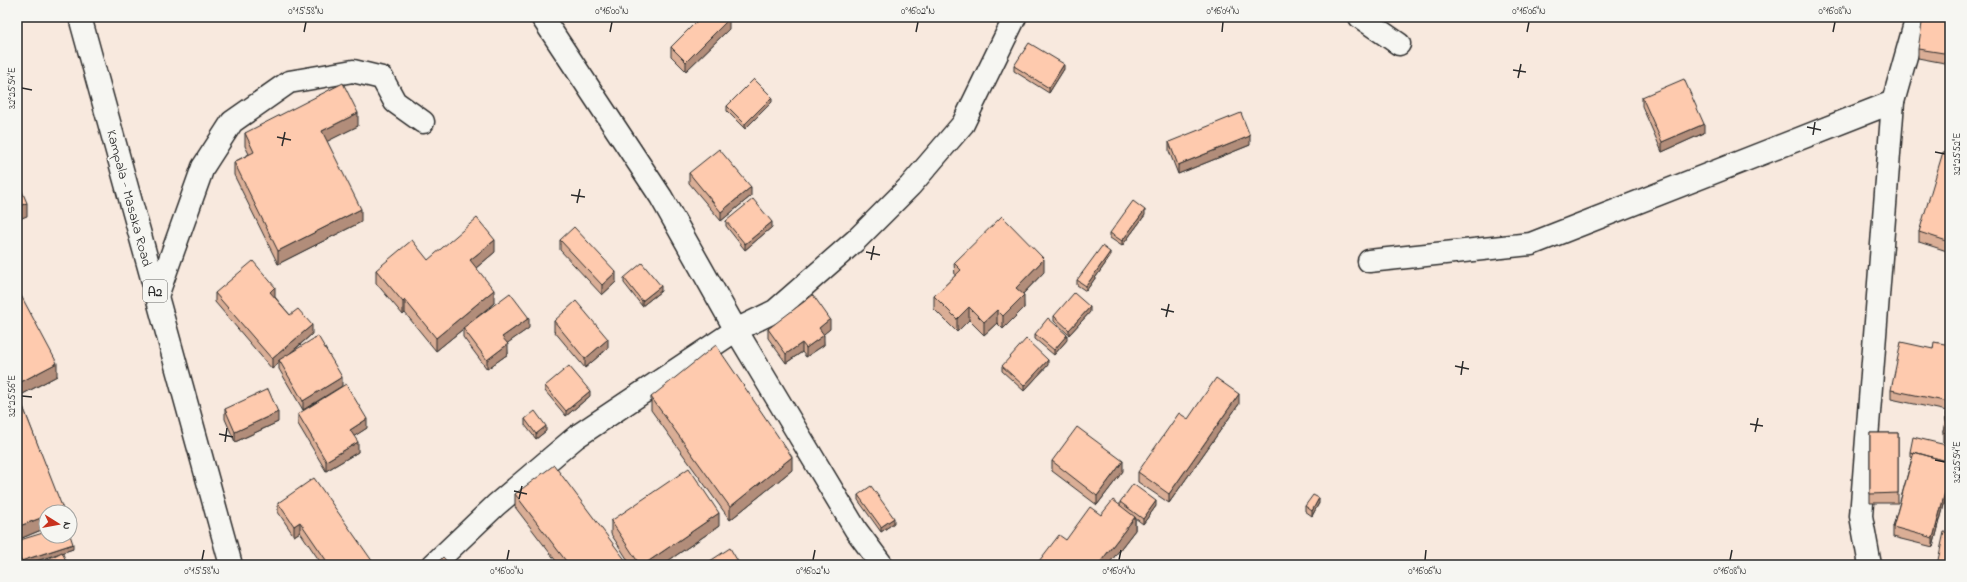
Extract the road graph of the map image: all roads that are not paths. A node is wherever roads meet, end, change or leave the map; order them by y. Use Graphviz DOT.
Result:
graph roads {
  1 [pos="80,17"];
  2 [pos="542,17"];
  3 [pos="1015,17"];
  4 [pos="1360,17"];
  5 [pos="1917,17"];
  6 [pos="1399,44"];
  7 [pos="1892,102"];
  8 [pos="423,122"];
  9 [pos="1369,261"];
  10 [pos="157,296"];
  11 [pos="736,330"];
  12 [pos="231,565"];
  13 [pos="433,565"];
  14 [pos="882,565"];
  15 [pos="1870,565"];
  1 -- 10 [label="street, Kampala - Masaka Road / A2"];
  2 -- 11 [label="street"];
  3 -- 11 [label="street"];
  4 -- 6 [label="street"];
  5 -- 7 [label="street"];
  7 -- 9 [label="street"];
  7 -- 15 [label="street"];
  8 -- 10 [label="street"];
  10 -- 12 [label="street, Kampala - Masaka Road / A2"];
  11 -- 13 [label="street"];
  11 -- 14 [label="street"];
}
